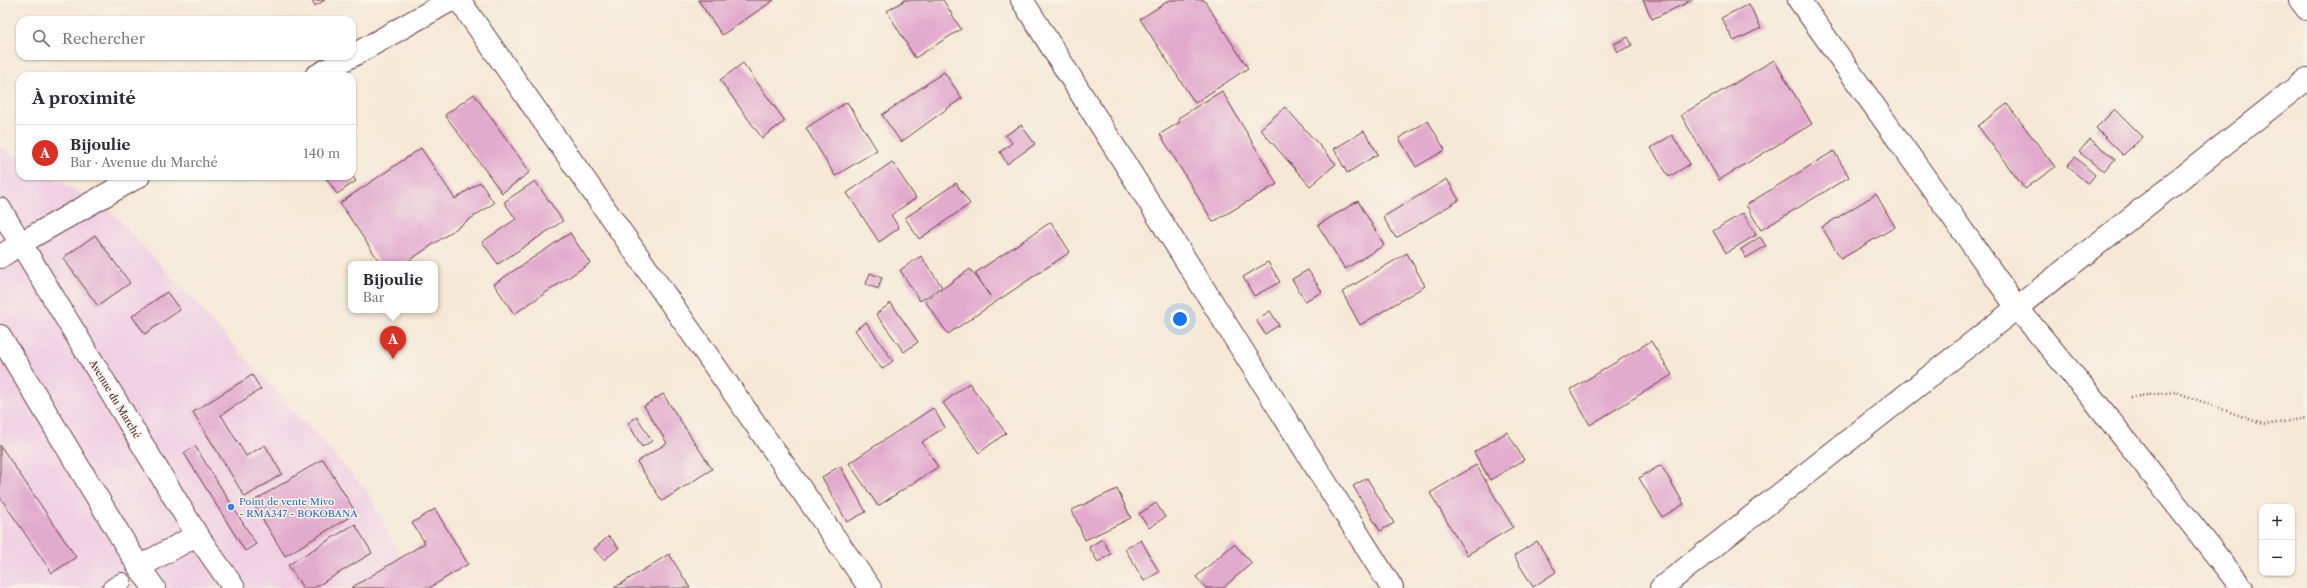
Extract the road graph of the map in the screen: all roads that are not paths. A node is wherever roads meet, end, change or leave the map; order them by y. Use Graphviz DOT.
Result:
graph roads {
  1 [pos="451,0"];
  2 [pos="459,0"];
  3 [pos="1022,0"];
  4 [pos="1799,0"];
  5 [pos="2300,0"];
  6 [pos="2307,9"];
  7 [pos="356,54"];
  8 [pos="345,60"];
  9 [pos="323,72"];
  10 [pos="2307,79"];
  11 [pos="132,180"];
  12 [pos="0,209"];
  13 [pos="21,243"];
  14 [pos="0,258"];
  15 [pos="2018,309"];
  16 [pos="0,336"];
  17 [pos="197,535"];
  18 [pos="139,567"];
  19 [pos="154,588"];
  20 [pos="234,588"];
  21 [pos="870,588"];
  22 [pos="1392,588"];
  23 [pos="1661,588"];
  24 [pos="2242,588"];
  1 -- 7 [label="street"];
  2 -- 21 [label="street"];
  3 -- 22 [label="street"];
  4 -- 15 [label="street"];
  5 -- 6 [label="street"];
  8 -- 9 [label="street"];
  10 -- 15 [label="street"];
  11 -- 13 [label="street"];
  12 -- 13 [label="street, Avenue du Marché"];
  13 -- 14 [label="street"];
  13 -- 17 [label="street, Avenue du Marché"];
  15 -- 23 [label="street"];
  15 -- 24 [label="street"];
  16 -- 18 [label="street"];
  17 -- 18 [label="street"];
  17 -- 20 [label="street, Avenue du Marché"];
  18 -- 19 [label="street"];
}
